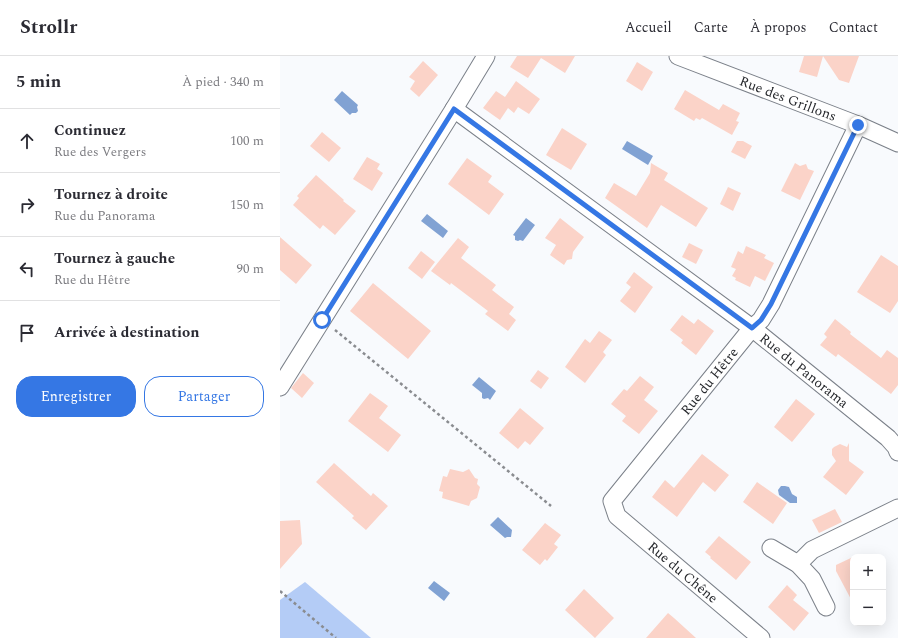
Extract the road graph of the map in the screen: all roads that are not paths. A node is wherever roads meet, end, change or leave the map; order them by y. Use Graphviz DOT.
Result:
graph roads {
  1 [pos="486,56"];
  2 [pos="678,56"];
  3 [pos="454,109"];
  4 [pos="858,125"];
  5 [pos="898,143"];
  6 [pos="752,328"];
  7 [pos="280,387"];
  8 [pos="897,448"];
  9 [pos="612,501"];
  10 [pos="898,508"];
  11 [pos="771,548"];
  12 [pos="798,564"];
  13 [pos="826,607"];
  14 [pos="761,638"];
  1 -- 3 [label="street"];
  2 -- 4 [label="street, Rue des Grillons"];
  3 -- 6 [label="street, Rue du Panorama"];
  3 -- 7 [label="street"];
  4 -- 5 [label="street, Rue des Grillons"];
  4 -- 6 [label="street, Rue du Hêtre"];
  6 -- 8 [label="street, Rue du Panorama"];
  6 -- 9 [label="street, Rue du Hêtre"];
  9 -- 14 [label="street, Rue du Chêne"];
  10 -- 12 [label="street"];
  11 -- 12 [label="street"];
  12 -- 13 [label="street"];
}
